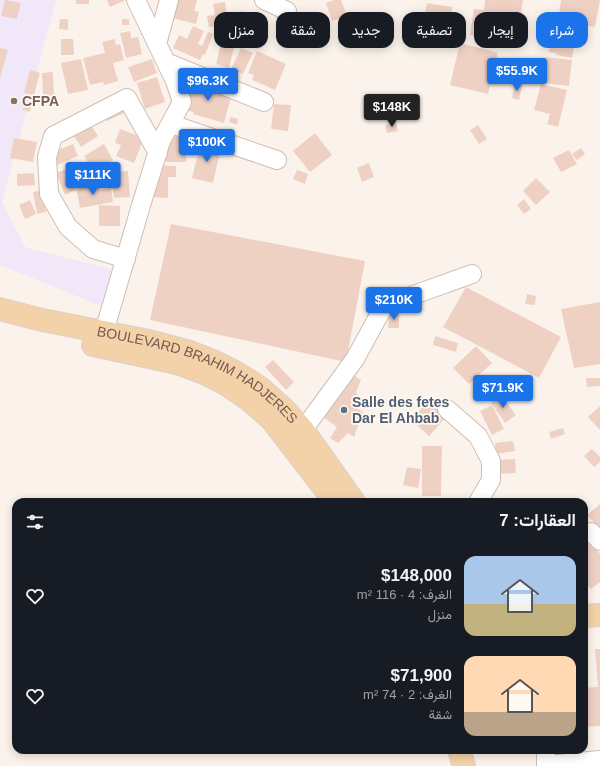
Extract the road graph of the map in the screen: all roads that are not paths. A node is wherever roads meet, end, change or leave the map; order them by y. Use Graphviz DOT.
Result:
graph roads {
  1 [pos="136,0"];
  2 [pos="168,0"];
  3 [pos="264,0"];
  4 [pos="287,11"];
  5 [pos="157,44"];
  6 [pos="166,62"];
  7 [pos="264,102"];
  8 [pos="171,124"];
  9 [pos="158,153"];
  10 [pos="277,160"];
  11 [pos="126,259"];
  12 [pos="472,274"];
  13 [pos="0,309"];
  14 [pos="0,323"];
  15 [pos="104,332"];
  16 [pos="447,409"];
  17 [pos="303,430"];
  18 [pos="332,498"];
  19 [pos="351,498"];
  20 [pos="480,498"];
  21 [pos="600,615"];
  22 [pos="588,616"];
  23 [pos="446,754"];
  24 [pos="460,754"];
  25 [pos="600,760"];
  26 [pos="554,762"];
  27 [pos="450,766"];
  28 [pos="464,766"];
  1 -- 5 [label="street"];
  2 -- 5 [label="street"];
  3 -- 4 [label="street"];
  5 -- 6 [label="street"];
  6 -- 7 [label="street"];
  6 -- 8 [label="street"];
  8 -- 9 [label="street"];
  8 -- 10 [label="street"];
  9 -- 11 [label="street"];
  9 -- 11 [label="street"];
  11 -- 15 [label="street"];
  12 -- 17 [label="street"];
  13 -- 15 [label="main road, BOULEVARD BRAHIM HADJERES"];
  14 -- 18 [label="main road"];
  15 -- 17 [label="main road, BOULEVARD BRAHIM HADJERES"];
  16 -- 20 [label="street"];
  17 -- 19 [label="main road, BOULEVARD BRAHIM HADJERES"];
  21 -- 22 [label="main road"];
  23 -- 27 [label="main road"];
  24 -- 28 [label="main road"];
  25 -- 26 [label="street"];
}
